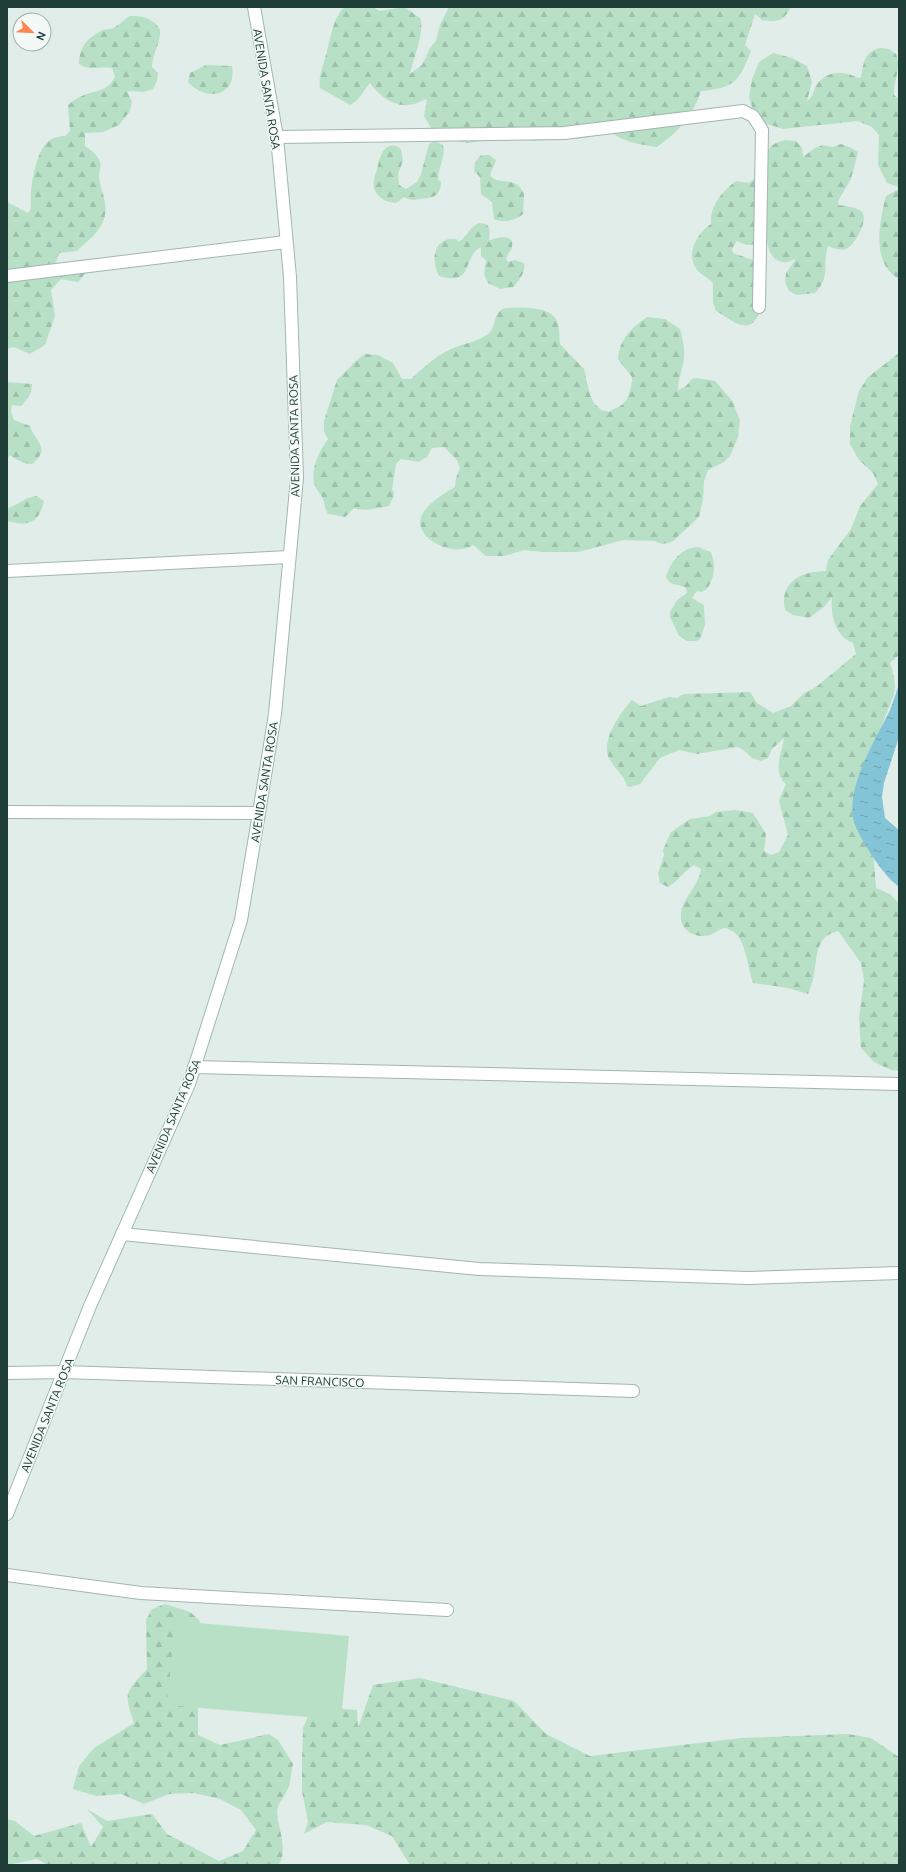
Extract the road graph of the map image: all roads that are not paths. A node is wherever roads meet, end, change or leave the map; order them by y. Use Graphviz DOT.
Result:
graph roads {
  1 [pos="254,7"];
  2 [pos="277,137"];
  3 [pos="286,242"];
  4 [pos="7,276"];
  5 [pos="759,307"];
  6 [pos="289,557"];
  7 [pos="7,571"];
  8 [pos="7,812"];
  9 [pos="259,813"];
  10 [pos="194,1067"];
  11 [pos="899,1084"];
  12 [pos="122,1234"];
  13 [pos="899,1273"];
  14 [pos="64,1372"];
  15 [pos="7,1373"];
  16 [pos="633,1391"];
  17 [pos="7,1514"];
  18 [pos="7,1575"];
  19 [pos="447,1610"];
  1 -- 2 [label="street, AVENIDA SANTA ROSA"];
  2 -- 3 [label="street, AVENIDA SANTA ROSA"];
  2 -- 5 [label="street"];
  3 -- 4 [label="street"];
  3 -- 6 [label="street, AVENIDA SANTA ROSA"];
  6 -- 7 [label="street"];
  6 -- 9 [label="street, AVENIDA SANTA ROSA"];
  8 -- 9 [label="street"];
  9 -- 10 [label="street, AVENIDA SANTA ROSA"];
  10 -- 11 [label="street"];
  10 -- 12 [label="street, AVENIDA SANTA ROSA"];
  12 -- 13 [label="street"];
  12 -- 14 [label="street, AVENIDA SANTA ROSA"];
  14 -- 15 [label="street, SAN FRANCISCO"];
  14 -- 16 [label="street, SAN FRANCISCO"];
  14 -- 17 [label="street, AVENIDA SANTA ROSA"];
  18 -- 19 [label="street"];
}
